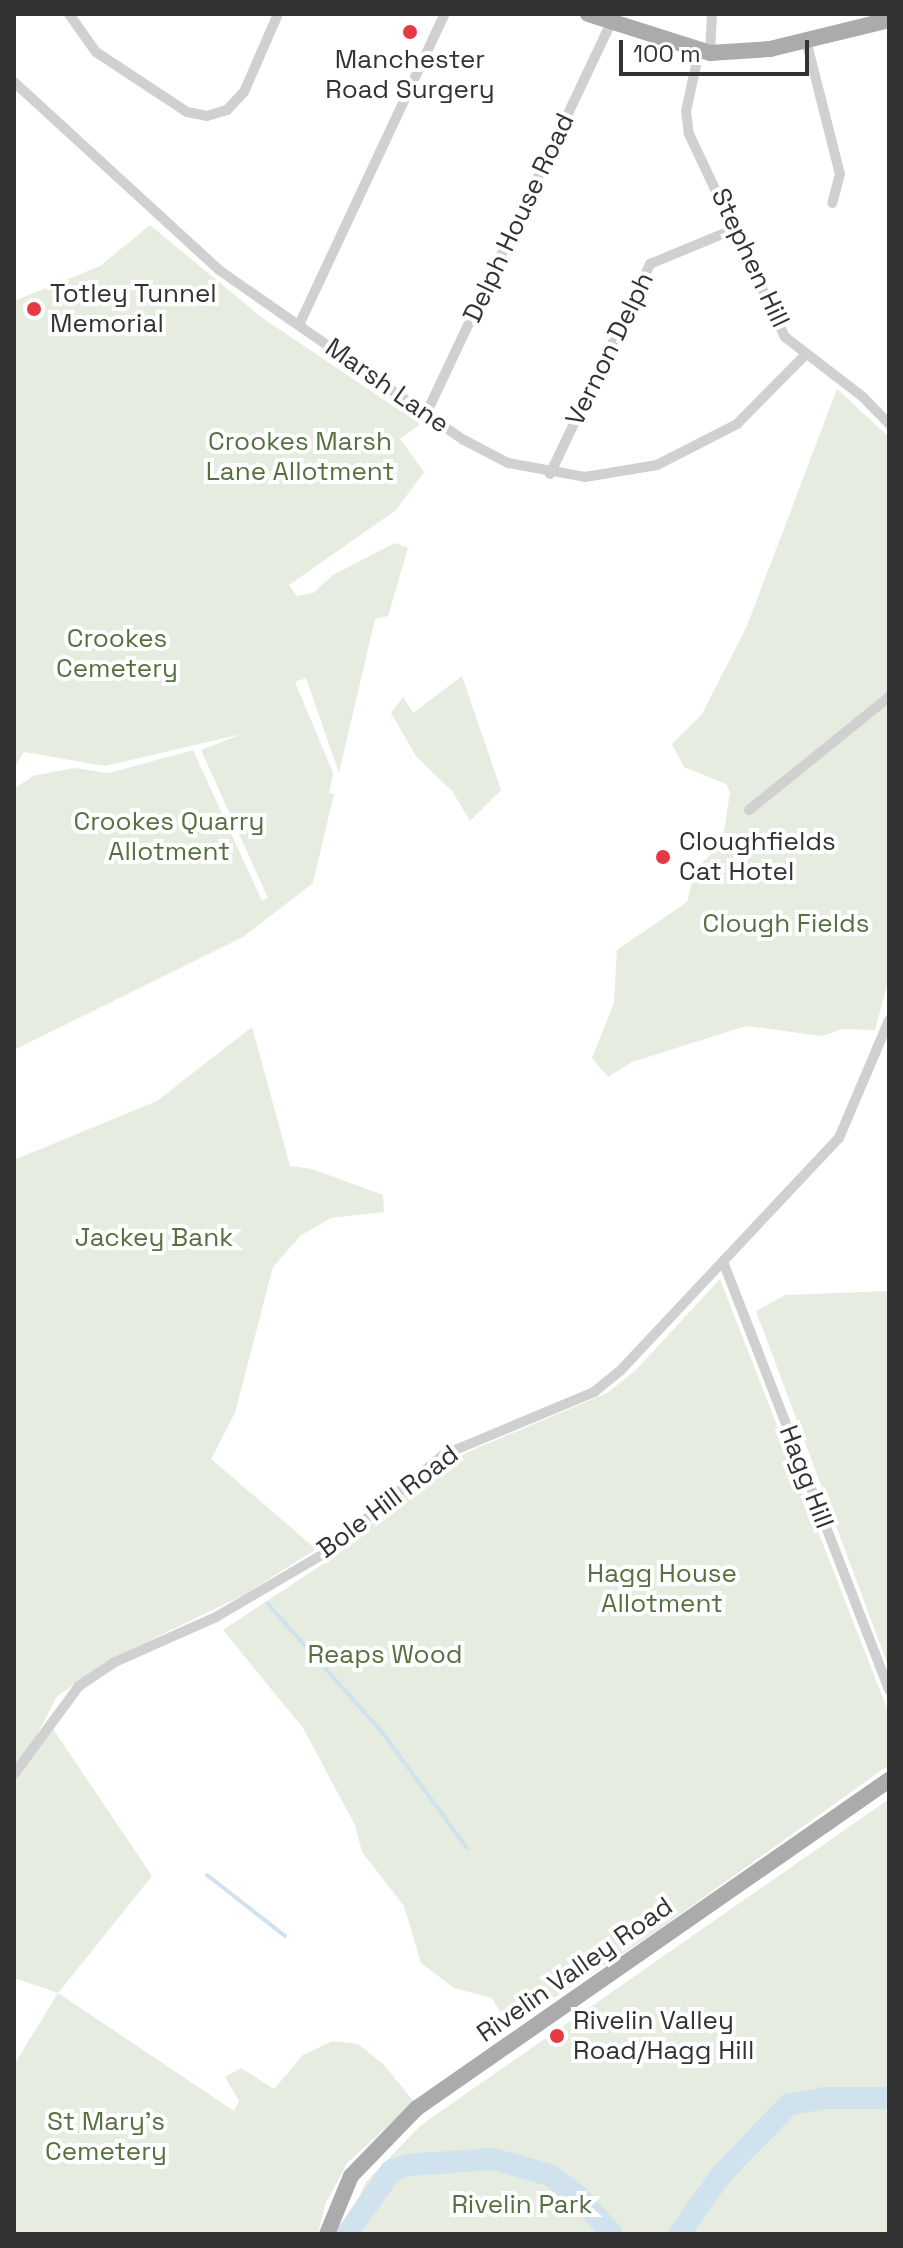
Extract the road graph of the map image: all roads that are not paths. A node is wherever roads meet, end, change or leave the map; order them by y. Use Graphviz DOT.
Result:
graph roads {
  1 [pos="69,14"];
  2 [pos="278,14"];
  3 [pos="445,14"];
  4 [pos="588,14"];
  5 [pos="712,14"];
  6 [pos="889,20"];
  7 [pos="611,22"];
  8 [pos="806,40"];
  9 [pos="705,52"];
  10 [pos="14,82"];
  11 [pos="832,203"];
  12 [pos="737,228"];
  13 [pos="299,325"];
  14 [pos="805,355"];
  15 [pos="426,414"];
  16 [pos="889,424"];
  17 [pos="550,474"];
  18 [pos="889,697"];
  19 [pos="749,810"];
  20 [pos="888,1024"];
  21 [pos="724,1264"];
  22 [pos="889,1690"];
  23 [pos="14,1774"];
  24 [pos="889,1780"];
  25 [pos="327,2234"];
  1 -- 2 [label="street"];
  3 -- 13 [label="street"];
  4 -- 7 [label="main road"];
  5 -- 9 [label="street, Stephen Hill"];
  6 -- 8 [label="main road"];
  7 -- 9 [label="main road"];
  7 -- 15 [label="street, Delph House Road"];
  8 -- 9 [label="main road"];
  8 -- 11 [label="street"];
  9 -- 12 [label="street, Stephen Hill"];
  10 -- 13 [label="street, Marsh Lane"];
  12 -- 14 [label="street, Stephen Hill"];
  12 -- 17 [label="street, Vernon Delph"];
  13 -- 15 [label="street, Marsh Lane"];
  14 -- 16 [label="street, Stephen Hill"];
  14 -- 17 [label="street, Marsh Lane"];
  15 -- 17 [label="street, Marsh Lane"];
  18 -- 19 [label="street"];
  20 -- 21 [label="street, Bole Hill Road"];
  21 -- 22 [label="street, Hagg Hill"];
  21 -- 23 [label="street, Bole Hill Road"];
  24 -- 25 [label="main road, Rivelin Valley Road"];
}
